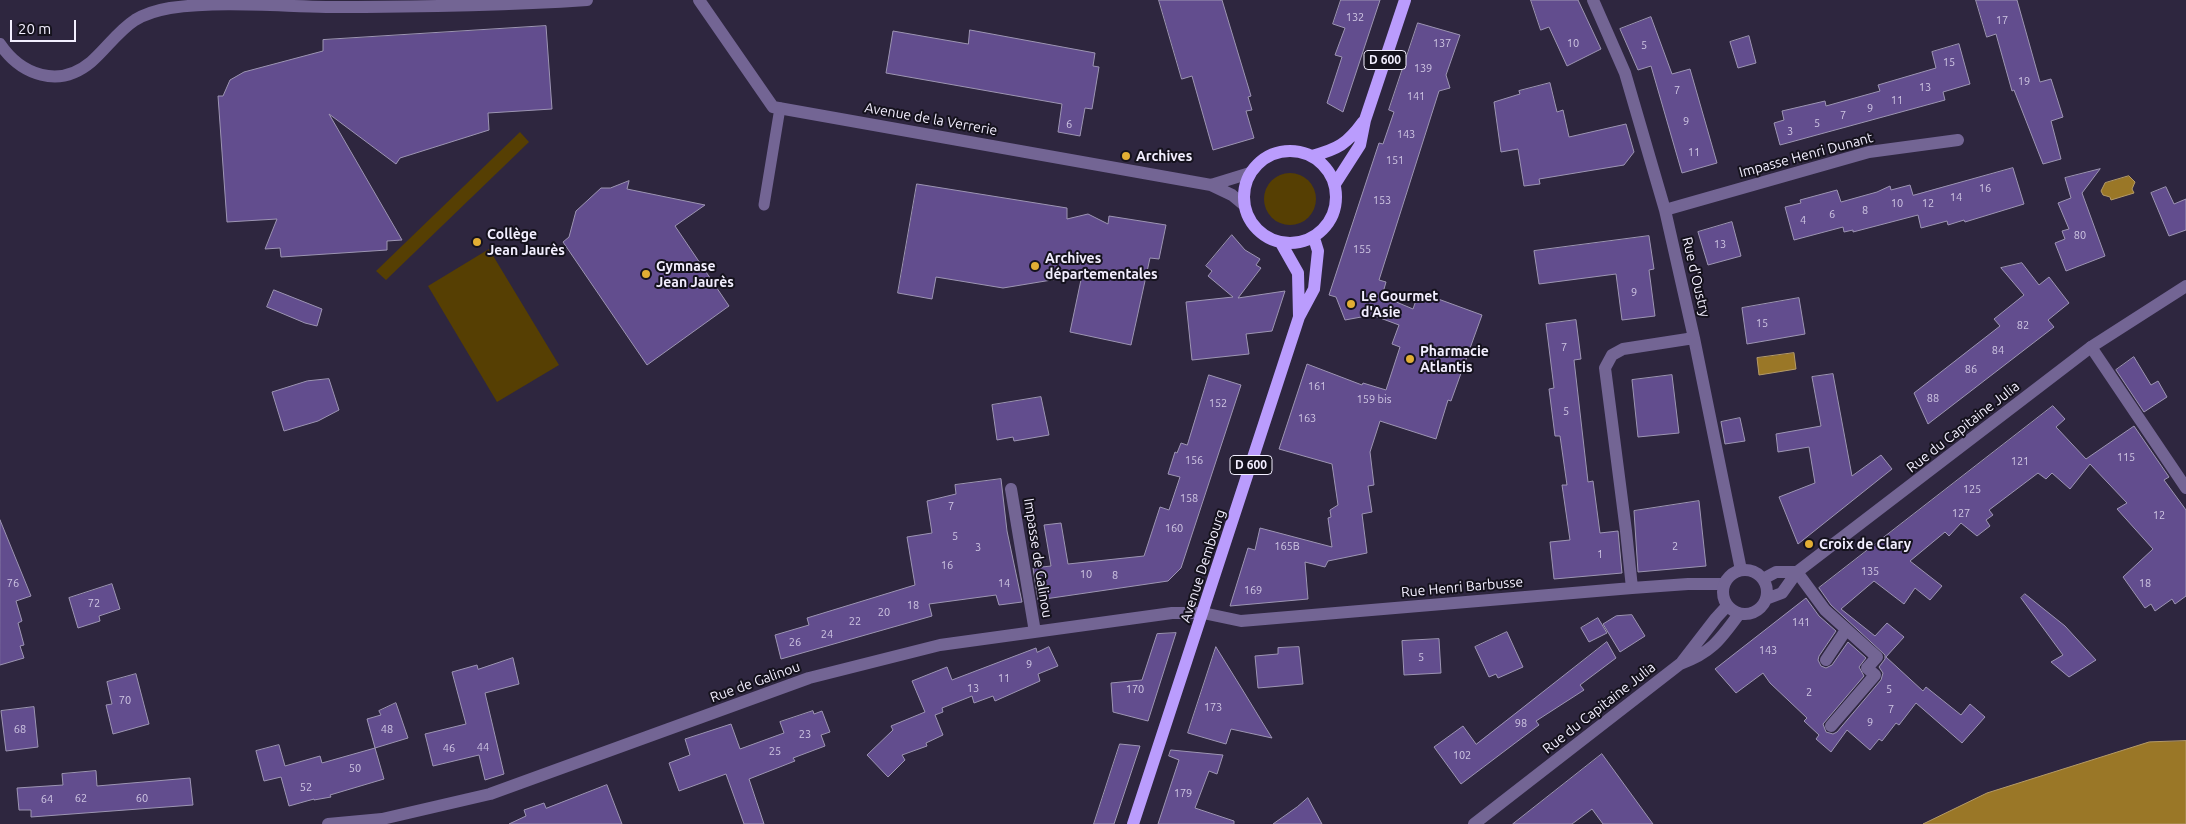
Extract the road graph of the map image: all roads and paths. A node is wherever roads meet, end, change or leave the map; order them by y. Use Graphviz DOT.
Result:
graph roads {
  1 [pos="587,0"];
  2 [pos="699,0"];
  3 [pos="1405,0"];
  4 [pos="1592,0"];
  5 [pos="0,44"];
  6 [pos="780,108"];
  7 [pos="1365,120"];
  8 [pos="1958,140"];
  9 [pos="1312,156"];
  10 [pos="1250,173"];
  11 [pos="1335,184"];
  12 [pos="1211,185"];
  13 [pos="764,205"];
  14 [pos="1244,205"];
  15 [pos="1665,210"];
  16 [pos="1314,238"];
  17 [pos="1281,243"];
  18 [pos="2186,286"];
  19 [pos="1300,317"];
  20 [pos="1694,338"];
  21 [pos="2091,347"];
  22 [pos="2186,488"];
  23 [pos="1011,489"];
  24 [pos="1740,570"];
  25 [pos="1798,572"];
  26 [pos="1763,578"];
  27 [pos="1724,584"];
  28 [pos="1632,588"];
  29 [pos="1766,599"];
  30 [pos="1727,606"];
  31 [pos="1203,613"];
  32 [pos="1739,614"];
  33 [pos="1846,630"];
  34 [pos="1035,632"];
  35 [pos="1826,660"];
  36 [pos="1680,664"];
  37 [pos="1831,726"];
  38 [pos="328,824"];
  39 [pos="1133,824"];
  40 [pos="1474,824"];
  1 -- 5 [label="street"];
  2 -- 6 [label="street"];
  3 -- 7 [label="main road, D 600"];
  4 -- 15 [label="street, Rue d'Oustry"];
  6 -- 12 [label="street, Avenue de la Verrerie"];
  6 -- 13 [label="lane"];
  7 -- 9 [label="main road, D 600"];
  7 -- 11 [label="main road, D 600"];
  8 -- 15 [label="street, Impasse Henri Dunant"];
  9 -- 10 [label="main road"];
  9 -- 11 [label="main road"];
  10 -- 12 [label="street, Avenue de la Verrerie"];
  10 -- 14 [label="main road"];
  11 -- 16 [label="main road"];
  12 -- 14 [label="street, Avenue de la Verrerie"];
  14 -- 17 [label="main road"];
  15 -- 20 [label="street, Rue d'Oustry"];
  16 -- 17 [label="main road"];
  16 -- 19 [label="main road, Avenue Dembourg / D 600"];
  17 -- 19 [label="main road, Avenue Dembourg / D 600"];
  18 -- 21 [label="street, Rue du Capitaine Julia"];
  19 -- 31 [label="main road, Avenue Dembourg / D 600"];
  20 -- 24 [label="street, Rue d'Oustry"];
  20 -- 28 [label="street"];
  21 -- 22 [label="street"];
  21 -- 25 [label="street, Rue du Capitaine Julia"];
  23 -- 34 [label="street, Impasse de Galinou"];
  24 -- 26 [label="street"];
  24 -- 27 [label="street"];
  25 -- 26 [label="street"];
  25 -- 29 [label="street, Rue du Capitaine Julia"];
  25 -- 33 [label="street"];
  26 -- 29 [label="street"];
  27 -- 28 [label="street, Rue Henri Barbusse"];
  27 -- 30 [label="street"];
  28 -- 31 [label="street, Rue Henri Barbusse"];
  29 -- 32 [label="street, Rue du Capitaine Julia"];
  30 -- 32 [label="street"];
  30 -- 36 [label="street"];
  31 -- 34 [label="street, Rue de Galinou"];
  31 -- 39 [label="main road, Avenue Dembourg / D 600"];
  32 -- 36 [label="street, Rue du Capitaine Julia"];
  33 -- 35 [label="street"];
  33 -- 37 [label="street"];
  34 -- 38 [label="street, Rue de Galinou"];
  36 -- 40 [label="street, Rue du Capitaine Julia"];
}
